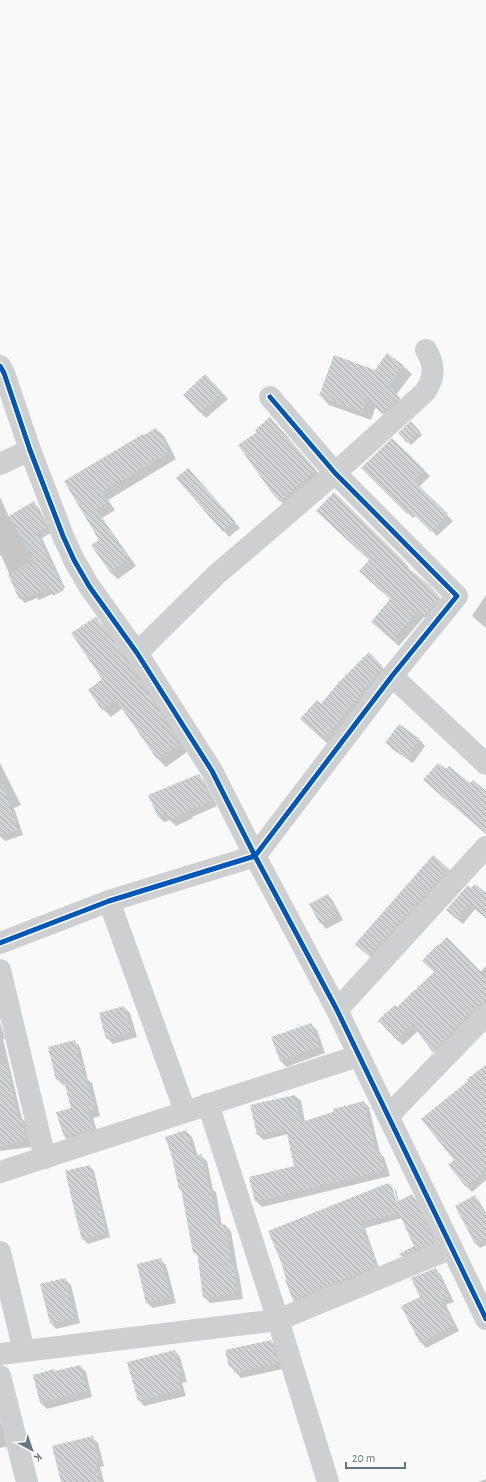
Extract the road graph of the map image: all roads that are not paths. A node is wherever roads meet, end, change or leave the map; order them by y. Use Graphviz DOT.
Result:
graph roads {
  1 [pos="426,350"];
  2 [pos="0,366"];
  3 [pos="270,397"];
  4 [pos="30,450"];
  5 [pos="0,464"];
  6 [pos="335,473"];
  7 [pos="137,653"];
  8 [pos="392,676"];
  9 [pos="486,764"];
  10 [pos="486,847"];
  11 [pos="255,856"];
  12 [pos="109,901"];
  13 [pos="0,942"];
  14 [pos="0,970"];
  15 [pos="337,1010"];
  16 [pos="486,1015"];
  17 [pos="358,1056"];
  18 [pos="208,1104"];
  19 [pos="185,1111"];
  20 [pos="388,1116"];
  21 [pos="45,1158"];
  22 [pos="0,1172"];
  23 [pos="452,1248"];
  24 [pos="0,1252"];
  25 [pos="486,1319"];
  26 [pos="278,1320"];
  27 [pos="24,1351"];
  28 [pos="0,1354"];
  29 [pos="0,1376"];
  30 [pos="27,1482"];
  31 [pos="328,1482"];
  1 -- 6 [label="street"];
  2 -- 4 [label="street"];
  3 -- 6 [label="street"];
  4 -- 5 [label="street"];
  4 -- 7 [label="street"];
  6 -- 7 [label="street"];
  6 -- 8 [label="street"];
  7 -- 11 [label="street"];
  8 -- 9 [label="street"];
  8 -- 11 [label="street"];
  10 -- 15 [label="street"];
  11 -- 12 [label="street"];
  11 -- 15 [label="street"];
  12 -- 13 [label="street"];
  12 -- 19 [label="street"];
  14 -- 21 [label="street"];
  15 -- 17 [label="street"];
  16 -- 20 [label="street"];
  17 -- 18 [label="street"];
  17 -- 20 [label="street"];
  18 -- 19 [label="street"];
  18 -- 26 [label="street"];
  19 -- 21 [label="street"];
  20 -- 23 [label="street"];
  21 -- 22 [label="street"];
  23 -- 25 [label="street"];
  23 -- 26 [label="street"];
  24 -- 27 [label="street"];
  26 -- 27 [label="street"];
  26 -- 31 [label="street"];
  27 -- 28 [label="street"];
  29 -- 30 [label="street"];
}
